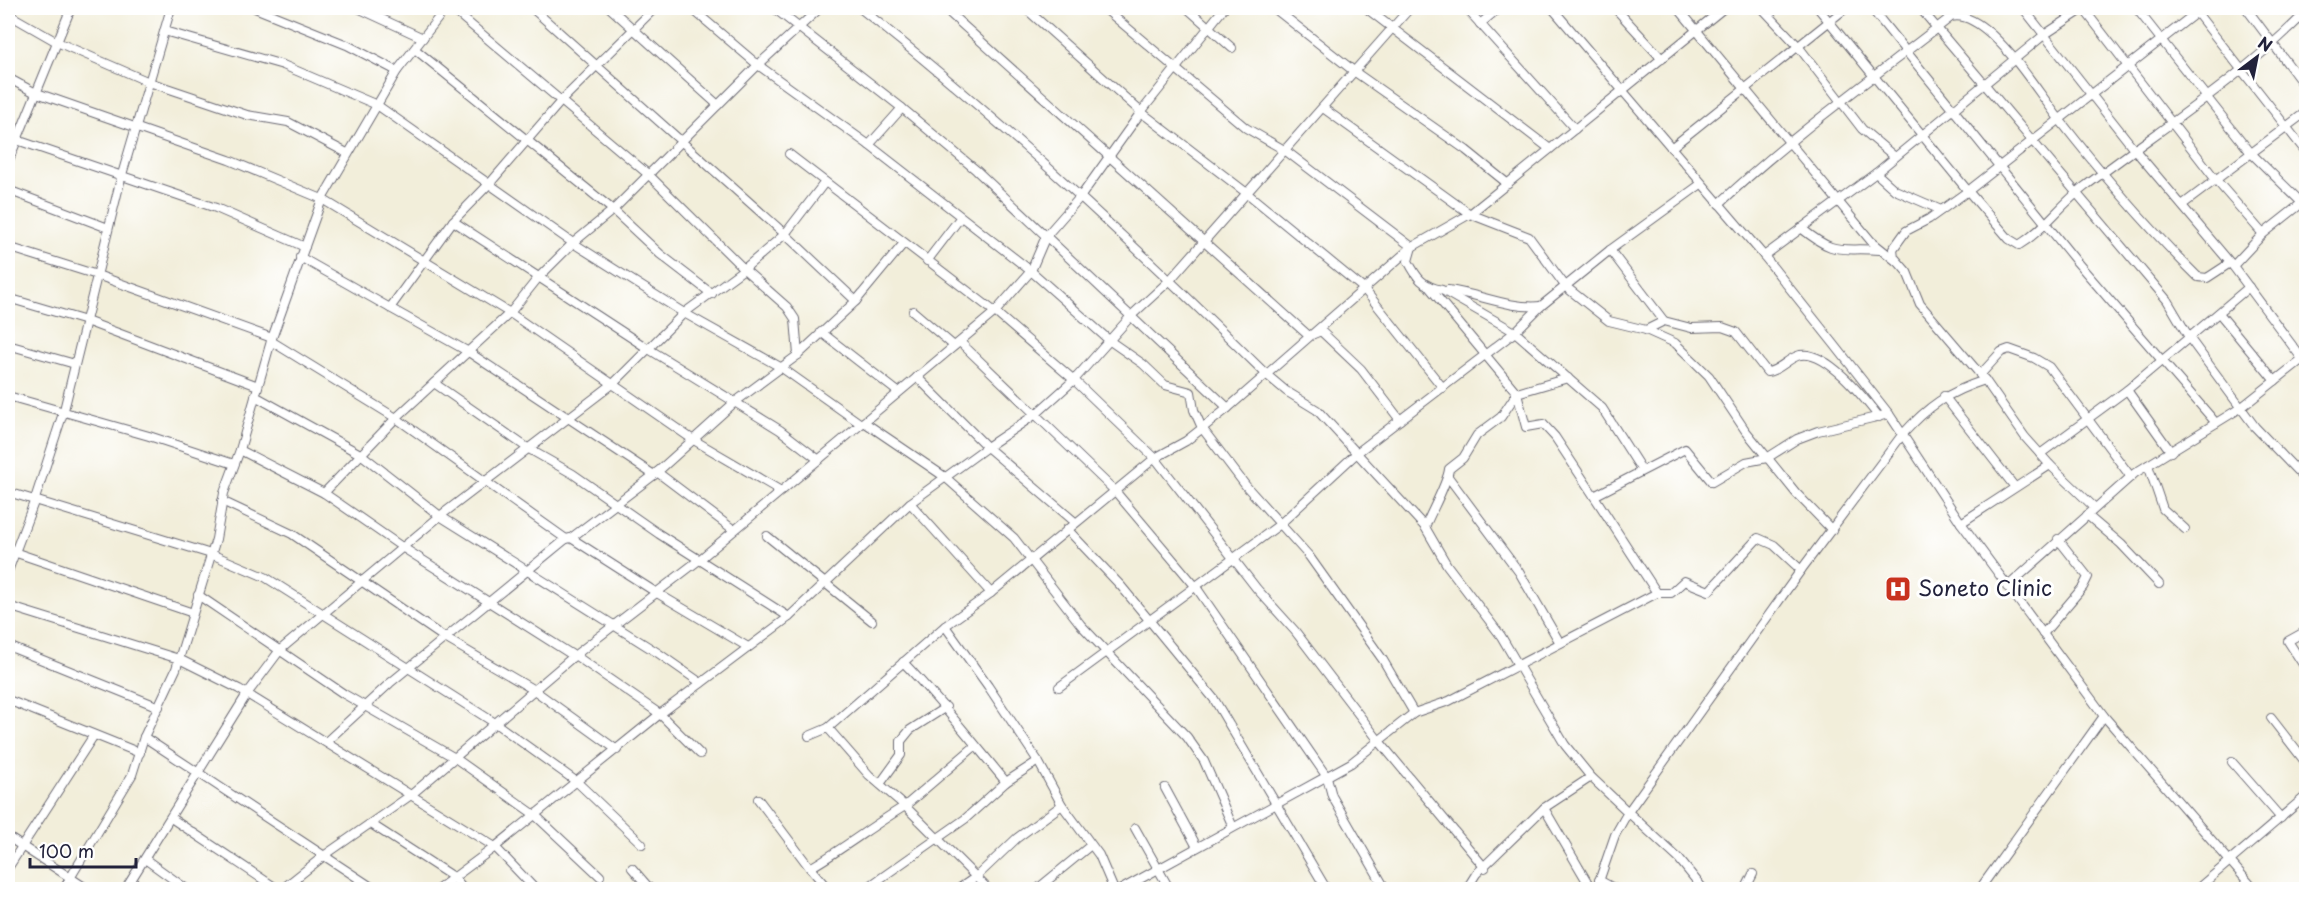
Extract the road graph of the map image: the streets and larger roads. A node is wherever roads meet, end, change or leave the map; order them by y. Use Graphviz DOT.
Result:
graph roads {
  1 [pos="71,8"];
  2 [pos="171,8"];
  3 [pos="255,8"];
  4 [pos="358,8"];
  5 [pos="446,8"];
  6 [pos="451,8"];
  7 [pos="532,8"];
  8 [pos="610,8"];
  9 [pos="655,8"];
  10 [pos="691,8"];
  11 [pos="774,8"];
  12 [pos="820,8"];
  13 [pos="860,8"];
  14 [pos="944,8"];
  15 [pos="1025,8"];
  16 [pos="1104,8"];
  17 [pos="1188,8"];
  18 [pos="1224,8"];
  19 [pos="1274,8"];
  20 [pos="1366,8"];
  21 [pos="1410,8"];
  22 [pos="1466,8"];
  23 [pos="1499,8"];
  24 [pos="1552,8"];
  25 [pos="1615,8"];
  26 [pos="1678,8"];
  27 [pos="1724,8"];
  28 [pos="1762,8"];
  29 [pos="1818,8"];
  30 [pos="1846,8"];
  31 [pos="1870,8"];
  32 [pos="1920,8"];
  33 [pos="2023,8"];
  34 [pos="2084,8"];
  35 [pos="2136,8"];
  36 [pos="2246,8"];
  37 [pos="2195,10"];
  38 [pos="1959,12"];
  39 [pos="2307,12"];
  40 [pos="8,14"];
  41 [pos="1829,21"];
  42 [pos="1480,24"];
  43 [pos="1209,26"];
  44 [pos="1392,27"];
  45 [pos="1937,28"];
  46 [pos="798,29"];
  47 [pos="632,30"];
  48 [pos="1697,30"];
  49 [pos="164,31"];
  50 [pos="2044,35"];
  51 [pos="423,38"];
  52 [pos="2161,39"];
  53 [pos="57,42"];
  54 [pos="2274,44"];
  55 [pos="1798,46"];
  56 [pos="1232,48"];
  57 [pos="416,50"];
  58 [pos="1906,51"];
  59 [pos="1662,59"];
  60 [pos="2016,60"];
  61 [pos="758,65"];
  62 [pos="2128,65"];
  63 [pos="597,68"];
  64 [pos="1176,69"];
  65 [pos="2242,70"];
  66 [pos="397,71"];
  67 [pos="1355,72"];
  68 [pos="1875,75"];
  69 [pos="8,78"];
  70 [pos="149,82"];
  71 [pos="1985,85"];
  72 [pos="1745,88"];
  73 [pos="2307,88"];
  74 [pos="34,92"];
  75 [pos="1623,92"];
  76 [pos="2092,93"];
  77 [pos="2208,95"];
  78 [pos="562,100"];
  79 [pos="1842,103"];
  80 [pos="377,105"];
  81 [pos="718,105"];
  82 [pos="902,108"];
  83 [pos="1323,108"];
  84 [pos="1953,110"];
  85 [pos="1141,112"];
  86 [pos="2307,112"];
  87 [pos="2060,119"];
  88 [pos="2173,122"];
  89 [pos="136,126"];
  90 [pos="2286,127"];
  91 [pos="1575,129"];
  92 [pos="1922,134"];
  93 [pos="12,139"];
  94 [pos="682,141"];
  95 [pos="526,142"];
  96 [pos="2032,142"];
  97 [pos="1791,144"];
  98 [pos="869,145"];
  99 [pos="1671,148"];
  100 [pos="1550,149"];
  101 [pos="2134,150"];
  102 [pos="1286,151"];
  103 [pos="2307,152"];
  104 [pos="347,153"];
  105 [pos="2251,153"];
  106 [pos="789,154"];
  107 [pos="1895,157"];
  108 [pos="1109,158"];
  109 [pos="8,162"];
  110 [pos="2000,165"];
  111 [pos="1876,173"];
  112 [pos="2104,174"];
  113 [pos="649,175"];
  114 [pos="121,178"];
  115 [pos="2216,180"];
  116 [pos="491,182"];
  117 [pos="825,182"];
  118 [pos="1701,183"];
  119 [pos="1508,184"];
  120 [pos="8,190"];
  121 [pos="1968,191"];
  122 [pos="1248,194"];
  123 [pos="2076,194"];
  124 [pos="1081,196"];
  125 [pos="322,199"];
  126 [pos="1839,200"];
  127 [pos="2304,202"];
  128 [pos="1719,204"];
  129 [pos="2182,206"];
  130 [pos="613,210"];
  131 [pos="1941,210"];
  132 [pos="1470,214"];
  133 [pos="960,218"];
  134 [pos="453,221"];
  135 [pos="2047,224"];
  136 [pos="108,228"];
  137 [pos="1801,228"];
  138 [pos="785,234"];
  139 [pos="2263,234"];
  140 [pos="1046,236"];
  141 [pos="573,243"];
  142 [pos="904,243"];
  143 [pos="1203,243"];
  144 [pos="305,247"];
  145 [pos="1412,247"];
  146 [pos="8,248"];
  147 [pos="1610,250"];
  148 [pos="1880,250"];
  149 [pos="1764,256"];
  150 [pos="300,257"];
  151 [pos="426,261"];
  152 [pos="927,261"];
  153 [pos="1897,262"];
  154 [pos="2232,264"];
  155 [pos="744,269"];
  156 [pos="1030,271"];
  157 [pos="97,275"];
  158 [pos="538,278"];
  159 [pos="1170,280"];
  160 [pos="1429,287"];
  161 [pos="1566,287"];
  162 [pos="2249,288"];
  163 [pos="1364,289"];
  164 [pos="1442,290"];
  165 [pos="711,294"];
  166 [pos="8,298"];
  167 [pos="856,301"];
  168 [pos="1541,306"];
  169 [pos="390,308"];
  170 [pos="913,311"];
  171 [pos="995,312"];
  172 [pos="510,313"];
  173 [pos="684,313"];
  174 [pos="2220,313"];
  175 [pos="1132,315"];
  176 [pos="86,321"];
  177 [pos="1664,321"];
  178 [pos="1646,330"];
  179 [pos="820,332"];
  180 [pos="1515,332"];
  181 [pos="1309,336"];
  182 [pos="272,339"];
  183 [pos="2190,339"];
  184 [pos="1110,341"];
  185 [pos="957,344"];
  186 [pos="8,345"];
  187 [pos="647,348"];
  188 [pos="467,351"];
  189 [pos="798,355"];
  190 [pos="1485,356"];
  191 [pos="2162,360"];
  192 [pos="2305,360"];
  193 [pos="75,364"];
  194 [pos="782,368"];
  195 [pos="1267,375"];
  196 [pos="917,377"];
  197 [pos="1568,378"];
  198 [pos="1982,378"];
  199 [pos="1074,380"];
  200 [pos="2275,381"];
  201 [pos="434,383"];
  202 [pos="614,383"];
  203 [pos="258,386"];
  204 [pos="1443,388"];
  205 [pos="2127,390"];
  206 [pos="898,392"];
  207 [pos="1517,393"];
  208 [pos="8,396"];
  209 [pos="255,396"];
  210 [pos="1944,396"];
  211 [pos="735,402"];
  212 [pos="2242,407"];
  213 [pos="1228,408"];
  214 [pos="64,410"];
  215 [pos="1036,414"];
  216 [pos="1889,414"];
  217 [pos="570,417"];
  218 [pos="1878,417"];
  219 [pos="396,418"];
  220 [pos="2088,418"];
  221 [pos="1400,420"];
  222 [pos="863,423"];
  223 [pos="2216,423"];
  224 [pos="1202,428"];
  225 [pos="1902,435"];
  226 [pos="692,439"];
  227 [pos="987,447"];
  228 [pos="529,449"];
  229 [pos="240,450"];
  230 [pos="1358,452"];
  231 [pos="2171,452"];
  232 [pos="2040,454"];
  233 [pos="362,455"];
  234 [pos="1155,458"];
  235 [pos="1767,458"];
  236 [pos="819,460"];
  237 [pos="234,464"];
  238 [pos="2050,465"];
  239 [pos="2148,465"];
  240 [pos="1641,469"];
  241 [pos="656,474"];
  242 [pos="945,477"];
  243 [pos="2131,477"];
  244 [pos="1449,478"];
  245 [pos="2307,480"];
  246 [pos="485,482"];
  247 [pos="2014,486"];
  248 [pos="781,491"];
  249 [pos="1115,491"];
  250 [pos="8,492"];
  251 [pos="324,493"];
  252 [pos="1594,496"];
  253 [pos="222,501"];
  254 [pos="34,502"];
  255 [pos="910,503"];
  256 [pos="615,505"];
  257 [pos="2095,508"];
  258 [pos="2087,514"];
  259 [pos="440,516"];
  260 [pos="1075,522"];
  261 [pos="1961,523"];
  262 [pos="1279,525"];
  263 [pos="1425,527"];
  264 [pos="1067,529"];
  265 [pos="2185,529"];
  266 [pos="734,530"];
  267 [pos="1832,530"];
  268 [pos="767,536"];
  269 [pos="569,538"];
  270 [pos="2058,539"];
  271 [pos="402,547"];
  272 [pos="11,551"];
  273 [pos="211,554"];
  274 [pos="1233,556"];
  275 [pos="1030,559"];
  276 [pos="699,560"];
  277 [pos="527,570"];
  278 [pos="1802,570"];
  279 [pos="8,571"];
  280 [pos="362,580"];
  281 [pos="827,582"];
  282 [pos="2159,584"];
  283 [pos="2007,586"];
  284 [pos="1196,587"];
  285 [pos="657,593"];
  286 [pos="991,593"];
  287 [pos="1657,593"];
  288 [pos="198,595"];
  289 [pos="488,601"];
  290 [pos="8,606"];
  291 [pos="193,613"];
  292 [pos="324,615"];
  293 [pos="789,617"];
  294 [pos="1149,620"];
  295 [pos="872,621"];
  296 [pos="945,626"];
  297 [pos="616,627"];
  298 [pos="2307,631"];
  299 [pos="2043,634"];
  300 [pos="445,638"];
  301 [pos="1560,643"];
  302 [pos="8,646"];
  303 [pos="748,647"];
  304 [pos="280,650"];
  305 [pos="1106,653"];
  306 [pos="575,656"];
  307 [pos="179,659"];
  308 [pos="903,662"];
  309 [pos="1516,666"];
  310 [pos="2307,669"];
  311 [pos="408,670"];
  312 [pos="701,683"];
  313 [pos="1059,687"];
  314 [pos="534,690"];
  315 [pos="247,694"];
  316 [pos="8,700"];
  317 [pos="159,707"];
  318 [pos="946,707"];
  319 [pos="366,708"];
  320 [pos="1414,713"];
  321 [pos="660,714"];
  322 [pos="2104,716"];
  323 [pos="2271,718"];
  324 [pos="495,723"];
  325 [pos="828,728"];
  326 [pos="94,735"];
  327 [pos="809,736"];
  328 [pos="144,737"];
  329 [pos="1379,741"];
  330 [pos="326,742"];
  331 [pos="975,746"];
  332 [pos="617,750"];
  333 [pos="140,753"];
  334 [pos="700,754"];
  335 [pos="455,758"];
  336 [pos="1038,761"];
  337 [pos="2232,762"];
  338 [pos="2307,764"];
  339 [pos="199,774"];
  340 [pos="1327,777"];
  341 [pos="1591,777"];
  342 [pos="577,782"];
  343 [pos="1006,782"];
  344 [pos="880,784"];
  345 [pos="1165,788"];
  346 [pos="411,795"];
  347 [pos="2307,796"];
  348 [pos="758,799"];
  349 [pos="1277,803"];
  350 [pos="1062,805"];
  351 [pos="905,806"];
  352 [pos="1544,808"];
  353 [pos="1628,812"];
  354 [pos="535,816"];
  355 [pos="171,818"];
  356 [pos="2281,818"];
  357 [pos="370,824"];
  358 [pos="1233,827"];
  359 [pos="1135,828"];
  360 [pos="8,837"];
  361 [pos="937,840"];
  362 [pos="642,844"];
  363 [pos="1091,845"];
  364 [pos="23,847"];
  365 [pos="1197,847"];
  366 [pos="495,848"];
  367 [pos="325,855"];
  368 [pos="145,859"];
  369 [pos="2230,860"];
  370 [pos="8,868"];
  371 [pos="633,868"];
  372 [pos="810,868"];
  373 [pos="1485,868"];
  374 [pos="1156,870"];
  375 [pos="1753,874"];
  376 [pos="600,876"];
  377 [pos="976,877"];
  378 [pos="71,878"];
  379 [pos="453,878"];
  380 [pos="1599,880"];
  381 [pos="63,890"];
  382 [pos="89,890"];
  383 [pos="125,890"];
  384 [pos="188,890"];
  385 [pos="280,890"];
  386 [pos="376,890"];
  387 [pos="436,890"];
  388 [pos="464,890"];
  389 [pos="536,890"];
  390 [pos="651,890"];
  391 [pos="830,890"];
  392 [pos="864,890"];
  393 [pos="957,890"];
  394 [pos="989,890"];
  395 [pos="1036,890"];
  396 [pos="1114,890"];
  397 [pos="1170,890"];
  398 [pos="1327,890"];
  399 [pos="1386,890"];
  400 [pos="1466,890"];
  401 [pos="1594,890"];
  402 [pos="1617,890"];
  403 [pos="1704,890"];
  404 [pos="1745,890"];
  405 [pos="1979,890"];
  406 [pos="2196,890"];
  407 [pos="2255,890"];
  1 -- 53 [label="street"];
  2 -- 49 [label="street"];
  3 -- 66 [label="street"];
  4 -- 51 [label="street"];
  5 -- 51 [label="street"];
  6 -- 78 [label="street"];
  7 -- 63 [label="street"];
  8 -- 47 [label="street"];
  9 -- 47 [label="street"];
  10 -- 61 [label="street"];
  11 -- 46 [label="street"];
  12 -- 46 [label="street"];
  13 -- 124 [label="street"];
  14 -- 108 [label="street"];
  15 -- 85 [label="street"];
  16 -- 64 [label="street"];
  17 -- 43 [label="street"];
  18 -- 43 [label="street"];
  19 -- 67 [label="street"];
  20 -- 44 [label="street"];
  21 -- 44 [label="street"];
  22 -- 42 [label="street"];
  23 -- 42 [label="street"];
  24 -- 75 [label="street"];
  25 -- 59 [label="street"];
  26 -- 48 [label="street"];
  27 -- 48 [label="street"];
  28 -- 55 [label="street"];
  29 -- 41 [label="street"];
  30 -- 41 [label="street"];
  31 -- 58 [label="street"];
  32 -- 45 [label="street"];
  33 -- 50 [label="street"];
  34 -- 50 [label="street"];
  34 -- 62 [label="street"];
  35 -- 52 [label="street"];
  36 -- 54 [label="street"];
  37 -- 52 [label="street"];
  37 -- 65 [label="street"];
  38 -- 45 [label="street"];
  38 -- 60 [label="street"];
  39 -- 54 [label="street"];
  40 -- 53 [label="street"];
  41 -- 55 [label="street"];
  41 -- 68 [label="street"];
  42 -- 91 [label="street"];
  43 -- 56 [label="street"];
  43 -- 64 [label="street"];
  44 -- 67 [label="street"];
  44 -- 100 [label="street"];
  45 -- 58 [label="street"];
  45 -- 71 [label="street"];
  46 -- 61 [label="street"];
  46 -- 82 [label="street"];
  47 -- 63 [label="street"];
  47 -- 81 [label="street"];
  48 -- 59 [label="street"];
  48 -- 72 [label="street"];
  49 -- 70 [label="street"];
  49 -- 80 [label="street"];
  50 -- 60 [label="street"];
  50 -- 76 [label="street"];
  51 -- 57 [label="street"];
  52 -- 62 [label="street"];
  52 -- 77 [label="street"];
  53 -- 70 [label="street"];
  53 -- 74 [label="street"];
  54 -- 65 [label="street"];
  54 -- 73 [label="street"];
  55 -- 72 [label="street"];
  55 -- 79 [label="street"];
  57 -- 66 [label="street"];
  57 -- 95 [label="street"];
  58 -- 68 [label="street"];
  58 -- 84 [label="street"];
  59 -- 75 [label="street"];
  60 -- 71 [label="street"];
  60 -- 87 [label="street"];
  61 -- 81 [label="street"];
  61 -- 98 [label="street"];
  62 -- 76 [label="street"];
  62 -- 88 [label="street"];
  63 -- 78 [label="street"];
  63 -- 94 [label="street"];
  64 -- 85 [label="street"];
  64 -- 102 [label="street"];
  65 -- 77 [label="street"];
  65 -- 90 [label="street"];
  66 -- 80 [label="street"];
  67 -- 83 [label="street"];
  67 -- 119 [label="street"];
  68 -- 79 [label="street"];
  68 -- 92 [label="street"];
  69 -- 74 [label="street"];
  70 -- 89 [label="street"];
  70 -- 104 [label="street"];
  71 -- 84 [label="street"];
  71 -- 96 [label="street"];
  72 -- 97 [label="street"];
  72 -- 99 [label="street"];
  74 -- 89 [label="street"];
  74 -- 93 [label="street"];
  75 -- 91 [label="street"];
  75 -- 99 [label="street"];
  76 -- 87 [label="street"];
  76 -- 101 [label="street"];
  77 -- 88 [label="street"];
  77 -- 105 [label="street"];
  78 -- 95 [label="street"];
  78 -- 113 [label="street"];
  79 -- 97 [label="street"];
  79 -- 107 [label="street"];
  80 -- 104 [label="street"];
  80 -- 116 [label="street"];
  81 -- 94 [label="street"];
  82 -- 98 [label="street"];
  82 -- 140 [label="street"];
  83 -- 102 [label="street"];
  83 -- 132 [label="street"];
  84 -- 92 [label="street"];
  84 -- 110 [label="street"];
  85 -- 108 [label="street"];
  85 -- 122 [label="street"];
  86 -- 90 [label="street"];
  87 -- 96 [label="street"];
  87 -- 112 [label="street"];
  88 -- 101 [label="street"];
  88 -- 115 [label="street"];
  89 -- 114 [label="street"];
  89 -- 125 [label="street"];
  90 -- 103 [label="street"];
  90 -- 105 [label="street"];
  91 -- 100 [label="street"];
  92 -- 107 [label="street"];
  92 -- 121 [label="street"];
  93 -- 109 [label="street"];
  93 -- 114 [label="street"];
  94 -- 113 [label="street"];
  94 -- 138 [label="street"];
  95 -- 116 [label="street"];
  95 -- 130 [label="street"];
  96 -- 110 [label="street"];
  96 -- 123 [label="street"];
  97 -- 126 [label="street"];
  97 -- 128 [label="street"];
  98 -- 133 [label="street"];
  99 -- 118 [label="street"];
  100 -- 119 [label="street"];
  101 -- 112 [label="street"];
  101 -- 129 [label="street"];
  102 -- 122 [label="street"];
  102 -- 145 [label="street"];
  104 -- 125 [label="street"];
  105 -- 115 [label="street"];
  105 -- 127 [label="street"];
  106 -- 117 [label="street"];
  107 -- 111 [label="street"];
  108 -- 124 [label="street"];
  108 -- 143 [label="street"];
  110 -- 121 [label="street"];
  110 -- 135 [label="street"];
  111 -- 126 [label="street"];
  111 -- 131 [label="street"];
  112 -- 123 [label="street"];
  112 -- 154 [label="street"];
  113 -- 130 [label="street"];
  113 -- 155 [label="street"];
  114 -- 136 [label="street"];
  114 -- 144 [label="street"];
  115 -- 129 [label="street"];
  115 -- 139 [label="street"];
  116 -- 134 [label="street"];
  116 -- 141 [label="street"];
  117 -- 138 [label="street"];
  117 -- 142 [label="street"];
  118 -- 128 [label="street"];
  118 -- 147 [label="street"];
  119 -- 132 [label="street"];
  120 -- 136 [label="street"];
  121 -- 131 [label="street"];
  121 -- 135 [label="street"];
  122 -- 143 [label="street"];
  122 -- 163 [label="street"];
  123 -- 135 [label="street"];
  123 -- 183 [label="street"];
  124 -- 140 [label="street"];
  124 -- 159 [label="street"];
  125 -- 144 [label="street"];
  125 -- 151 [label="street"];
  126 -- 137 [label="street"];
  126 -- 148 [label="street"];
  127 -- 139 [label="street"];
  128 -- 149 [label="street"];
  129 -- 154 [label="street"];
  130 -- 141 [label="street"];
  130 -- 165 [label="street"];
  131 -- 153 [label="street"];
  132 -- 145 [label="street"];
  132 -- 161 [label="street"];
  133 -- 152 [label="street"];
  133 -- 156 [label="street"];
  134 -- 151 [label="street"];
  134 -- 158 [label="street"];
  135 -- 191 [label="street"];
  136 -- 157 [label="street"];
  137 -- 148 [label="street"];
  137 -- 149 [label="street"];
  138 -- 155 [label="street"];
  138 -- 167 [label="street"];
  139 -- 154 [label="street"];
  140 -- 156 [label="street"];
  140 -- 175 [label="street"];
  141 -- 158 [label="street"];
  141 -- 173 [label="street"];
  142 -- 152 [label="street"];
  142 -- 167 [label="street"];
  143 -- 159 [label="street"];
  143 -- 181 [label="street"];
  144 -- 150 [label="street"];
  145 -- 160 [label="street"];
  145 -- 163 [label="street"];
  146 -- 157 [label="street"];
  147 -- 161 [label="street"];
  147 -- 177 [label="street"];
  148 -- 153 [label="street"];
  149 -- 216 [label="street"];
  150 -- 169 [label="street"];
  150 -- 182 [label="street"];
  151 -- 169 [label="street"];
  151 -- 172 [label="street"];
  152 -- 171 [label="street"];
  153 -- 198 [label="street"];
  154 -- 162 [label="street"];
  155 -- 165 [label="street"];
  155 -- 189 [label="street"];
  156 -- 171 [label="street"];
  156 -- 184 [label="street"];
  157 -- 176 [label="street"];
  157 -- 182 [label="street"];
  158 -- 172 [label="street"];
  158 -- 187 [label="street"];
  159 -- 175 [label="street"];
  159 -- 195 [label="street"];
  160 -- 164 [label="street"];
  160 -- 190 [label="street"];
  161 -- 168 [label="street"];
  161 -- 178 [label="street"];
  162 -- 174 [label="street"];
  162 -- 192 [label="street"];
  163 -- 181 [label="street"];
  163 -- 204 [label="street"];
  164 -- 168 [label="street"];
  164 -- 180 [label="street"];
  165 -- 173 [label="street"];
  166 -- 176 [label="street"];
  167 -- 179 [label="street"];
  168 -- 180 [label="street"];
  169 -- 188 [label="street"];
  170 -- 185 [label="street"];
  171 -- 185 [label="street"];
  171 -- 199 [label="street"];
  172 -- 188 [label="street"];
  172 -- 202 [label="street"];
  173 -- 187 [label="street"];
  173 -- 194 [label="street"];
  174 -- 183 [label="street"];
  174 -- 200 [label="street"];
  175 -- 184 [label="street"];
  175 -- 213 [label="street"];
  176 -- 193 [label="street"];
  176 -- 203 [label="street"];
  177 -- 178 [label="street"];
  177 -- 218 [label="street"];
  178 -- 235 [label="street"];
  179 -- 189 [label="street"];
  179 -- 206 [label="street"];
  180 -- 190 [label="street"];
  180 -- 197 [label="street"];
  181 -- 195 [label="street"];
  181 -- 221 [label="street"];
  182 -- 203 [label="street"];
  182 -- 219 [label="street"];
  183 -- 191 [label="street"];
  183 -- 212 [label="street"];
  184 -- 199 [label="street"];
  184 -- 224 [label="street"];
  185 -- 196 [label="street"];
  185 -- 215 [label="street"];
  186 -- 193 [label="street"];
  187 -- 202 [label="street"];
  187 -- 211 [label="street"];
  188 -- 201 [label="street"];
  188 -- 217 [label="street"];
  189 -- 194 [label="street"];
  190 -- 204 [label="street"];
  190 -- 207 [label="street"];
  191 -- 205 [label="street"];
  191 -- 223 [label="street"];
  192 -- 200 [label="street"];
  193 -- 214 [label="street"];
  194 -- 211 [label="street"];
  194 -- 222 [label="street"];
  195 -- 213 [label="street"];
  195 -- 230 [label="street"];
  196 -- 206 [label="street"];
  196 -- 227 [label="street"];
  197 -- 207 [label="street"];
  197 -- 240 [label="street"];
  198 -- 210 [label="street"];
  198 -- 220 [label="street"];
  198 -- 232 [label="street"];
  199 -- 215 [label="street"];
  199 -- 234 [label="street"];
  200 -- 212 [label="street"];
  201 -- 219 [label="street"];
  201 -- 228 [label="street"];
  202 -- 217 [label="street"];
  202 -- 226 [label="street"];
  203 -- 209 [label="street"];
  204 -- 221 [label="street"];
  205 -- 220 [label="street"];
  205 -- 231 [label="street"];
  206 -- 222 [label="street"];
  207 -- 244 [label="street"];
  207 -- 252 [label="street"];
  208 -- 214 [label="street"];
  209 -- 229 [label="street"];
  209 -- 233 [label="street"];
  210 -- 225 [label="street"];
  210 -- 247 [label="street"];
  211 -- 226 [label="street"];
  211 -- 236 [label="street"];
  212 -- 223 [label="street"];
  212 -- 245 [label="street"];
  213 -- 224 [label="street"];
  214 -- 237 [label="street"];
  214 -- 254 [label="street"];
  215 -- 227 [label="street"];
  215 -- 249 [label="street"];
  216 -- 218 [label="street"];
  216 -- 225 [label="street"];
  217 -- 228 [label="street"];
  217 -- 241 [label="street"];
  218 -- 235 [label="street"];
  219 -- 233 [label="street"];
  219 -- 246 [label="street"];
  220 -- 232 [label="street"];
  220 -- 243 [label="street"];
  221 -- 230 [label="street"];
  222 -- 236 [label="street"];
  222 -- 242 [label="street"];
  223 -- 231 [label="street"];
  224 -- 234 [label="street"];
  224 -- 262 [label="street"];
  225 -- 261 [label="street"];
  225 -- 267 [label="street"];
  226 -- 241 [label="street"];
  226 -- 248 [label="street"];
  227 -- 242 [label="street"];
  227 -- 260 [label="street"];
  228 -- 246 [label="street"];
  228 -- 256 [label="street"];
  229 -- 237 [label="street"];
  229 -- 251 [label="street"];
  230 -- 262 [label="street"];
  230 -- 263 [label="street"];
  231 -- 239 [label="street"];
  232 -- 238 [label="street"];
  233 -- 251 [label="street"];
  233 -- 259 [label="street"];
  234 -- 249 [label="street"];
  234 -- 274 [label="street"];
  235 -- 240 [label="street"];
  235 -- 267 [label="street"];
  236 -- 248 [label="street"];
  237 -- 253 [label="street"];
  238 -- 247 [label="street"];
  238 -- 257 [label="street"];
  239 -- 243 [label="street"];
  239 -- 265 [label="street"];
  240 -- 252 [label="street"];
  241 -- 256 [label="street"];
  241 -- 266 [label="street"];
  242 -- 255 [label="street"];
  242 -- 275 [label="street"];
  243 -- 257 [label="street"];
  244 -- 263 [label="street"];
  244 -- 301 [label="street"];
  246 -- 259 [label="street"];
  246 -- 269 [label="street"];
  247 -- 261 [label="street"];
  248 -- 266 [label="street"];
  249 -- 260 [label="street"];
  249 -- 284 [label="street"];
  250 -- 254 [label="street"];
  251 -- 271 [label="street"];
  252 -- 287 [label="street"];
  253 -- 273 [label="street"];
  253 -- 280 [label="street"];
  254 -- 272 [label="street"];
  254 -- 273 [label="street"];
  255 -- 281 [label="street"];
  255 -- 286 [label="street"];
  256 -- 269 [label="street"];
  256 -- 276 [label="street"];
  257 -- 258 [label="street"];
  258 -- 270 [label="street"];
  258 -- 282 [label="street"];
  259 -- 271 [label="street"];
  259 -- 277 [label="street"];
  260 -- 264 [label="street"];
  261 -- 283 [label="street"];
  262 -- 274 [label="street"];
  262 -- 320 [label="street"];
  263 -- 309 [label="street"];
  264 -- 275 [label="street"];
  264 -- 294 [label="street"];
  266 -- 276 [label="street"];
  267 -- 278 [label="street"];
  268 -- 281 [label="street"];
  269 -- 277 [label="street"];
  269 -- 285 [label="street"];
  270 -- 283 [label="street"];
  270 -- 299 [label="street"];
  271 -- 280 [label="street"];
  271 -- 289 [label="street"];
  272 -- 279 [label="street"];
  272 -- 291 [label="street"];
  273 -- 288 [label="street"];
  273 -- 292 [label="street"];
  274 -- 284 [label="street"];
  274 -- 329 [label="street"];
  275 -- 286 [label="street"];
  275 -- 305 [label="street"];
  276 -- 285 [label="street"];
  276 -- 293 [label="street"];
  277 -- 289 [label="street"];
  277 -- 297 [label="street"];
  278 -- 287 [label="street"];
  278 -- 353 [label="street"];
  280 -- 292 [label="street"];
  280 -- 300 [label="street"];
  281 -- 293 [label="street"];
  281 -- 295 [label="street"];
  283 -- 299 [label="street"];
  284 -- 294 [label="street"];
  284 -- 340 [label="street"];
  285 -- 297 [label="street"];
  285 -- 303 [label="street"];
  286 -- 296 [label="street"];
  287 -- 301 [label="street"];
  288 -- 291 [label="street"];
  288 -- 304 [label="street"];
  289 -- 300 [label="street"];
  289 -- 306 [label="street"];
  290 -- 307 [label="street"];
  291 -- 307 [label="street"];
  292 -- 304 [label="street"];
  292 -- 311 [label="street"];
  293 -- 303 [label="street"];
  294 -- 305 [label="street"];
  294 -- 349 [label="street"];
  296 -- 308 [label="street"];
  296 -- 336 [label="street"];
  297 -- 306 [label="street"];
  297 -- 312 [label="street"];
  298 -- 310 [label="street"];
  299 -- 322 [label="street"];
  300 -- 311 [label="street"];
  300 -- 314 [label="street"];
  301 -- 309 [label="street"];
  302 -- 317 [label="street"];
  303 -- 312 [label="street"];
  304 -- 315 [label="street"];
  304 -- 319 [label="street"];
  305 -- 313 [label="street"];
  305 -- 358 [label="street"];
  306 -- 314 [label="street"];
  306 -- 321 [label="street"];
  307 -- 315 [label="street"];
  307 -- 317 [label="street"];
  308 -- 318 [label="street"];
  308 -- 325 [label="street"];
  309 -- 320 [label="street"];
  309 -- 341 [label="street"];
  311 -- 319 [label="street"];
  311 -- 324 [label="street"];
  312 -- 321 [label="street"];
  314 -- 324 [label="street"];
  314 -- 332 [label="street"];
  315 -- 330 [label="street"];
  315 -- 339 [label="street"];
  316 -- 326 [label="street"];
  317 -- 328 [label="street"];
  318 -- 331 [label="street"];
  318 -- 344 [label="street"];
  319 -- 330 [label="street"];
  319 -- 335 [label="street"];
  320 -- 329 [label="street"];
  321 -- 332 [label="street"];
  321 -- 334 [label="street"];
  322 -- 369 [label="street"];
  322 -- 405 [label="street"];
  323 -- 338 [label="street"];
  324 -- 335 [label="street"];
  324 -- 342 [label="street"];
  325 -- 327 [label="street"];
  325 -- 344 [label="street"];
  326 -- 333 [label="street"];
  326 -- 364 [label="street"];
  328 -- 333 [label="street"];
  328 -- 339 [label="street"];
  329 -- 340 [label="street"];
  329 -- 373 [label="street"];
  330 -- 346 [label="street"];
  331 -- 343 [label="street"];
  331 -- 351 [label="street"];
  332 -- 342 [label="street"];
  333 -- 378 [label="street"];
  335 -- 346 [label="street"];
  335 -- 354 [label="street"];
  336 -- 343 [label="street"];
  336 -- 350 [label="street"];
  337 -- 356 [label="street"];
  339 -- 355 [label="street"];
  339 -- 367 [label="street"];
  340 -- 349 [label="street"];
  340 -- 399 [label="street"];
  341 -- 352 [label="street"];
  341 -- 353 [label="street"];
  342 -- 354 [label="street"];
  342 -- 362 [label="street"];
  343 -- 361 [label="street"];
  344 -- 351 [label="street"];
  345 -- 365 [label="street"];
  346 -- 357 [label="street"];
  346 -- 366 [label="street"];
  347 -- 356 [label="street"];
  348 -- 372 [label="street"];
  349 -- 358 [label="street"];
  349 -- 374 [label="street"];
  349 -- 398 [label="street"];
  350 -- 363 [label="street"];
  350 -- 377 [label="street"];
  351 -- 361 [label="street"];
  351 -- 372 [label="street"];
  352 -- 373 [label="street"];
  352 -- 401 [label="street"];
  353 -- 380 [label="street"];
  353 -- 403 [label="street"];
  354 -- 366 [label="street"];
  354 -- 376 [label="street"];
  355 -- 368 [label="street"];
  355 -- 385 [label="street"];
  356 -- 369 [label="street"];
  357 -- 367 [label="street"];
  357 -- 379 [label="street"];
  358 -- 365 [label="street"];
  359 -- 374 [label="street"];
  360 -- 364 [label="street"];
  361 -- 377 [label="street"];
  361 -- 392 [label="street"];
  363 -- 395 [label="street"];
  363 -- 396 [label="street"];
  364 -- 370 [label="street"];
  364 -- 378 [label="street"];
  365 -- 374 [label="street"];
  366 -- 379 [label="street"];
  366 -- 389 [label="street"];
  367 -- 385 [label="street"];
  367 -- 386 [label="street"];
  368 -- 383 [label="street"];
  368 -- 384 [label="street"];
  369 -- 406 [label="street"];
  369 -- 407 [label="street"];
  371 -- 390 [label="street"];
  372 -- 391 [label="street"];
  373 -- 400 [label="street"];
  374 -- 397 [label="street"];
  375 -- 404 [label="street"];
  377 -- 393 [label="street"];
  377 -- 394 [label="street"];
  378 -- 381 [label="street"];
  378 -- 382 [label="street"];
  379 -- 387 [label="street"];
  379 -- 388 [label="street"];
  380 -- 401 [label="street"];
  380 -- 402 [label="street"];
}
